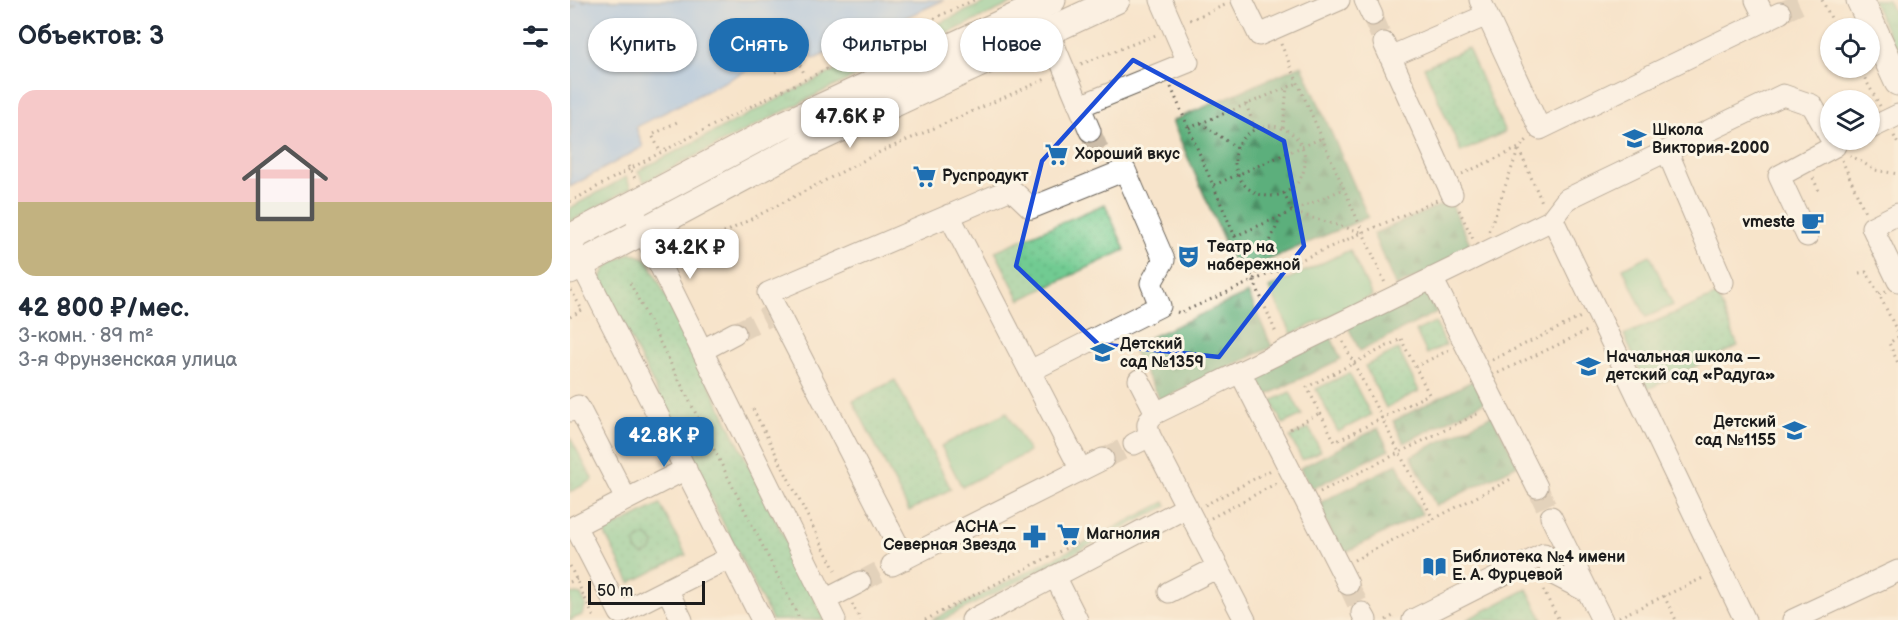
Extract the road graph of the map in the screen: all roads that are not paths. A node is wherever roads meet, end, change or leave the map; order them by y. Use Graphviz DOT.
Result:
graph roads {
  1 [pos="1052,0"];
  2 [pos="1116,0"];
  3 [pos="1161,0"];
  4 [pos="1339,0"];
  5 [pos="1756,0"];
  6 [pos="1860,0"];
  7 [pos="1234,2"];
  8 [pos="1484,7"];
  9 [pos="1063,24"];
  10 [pos="1063,66"];
  11 [pos="960,72"];
  12 [pos="1898,82"];
  13 [pos="1080,106"];
  14 [pos="1898,115"];
  15 [pos="1820,117"];
  16 [pos="1880,124"];
  17 [pos="1090,131"];
  18 [pos="1820,150"];
  19 [pos="1667,151"];
  20 [pos="1449,188"];
  21 [pos="633,195"];
  22 [pos="1898,214"];
  23 [pos="949,216"];
  24 [pos="1551,220"];
  25 [pos="655,232"];
  26 [pos="1807,236"];
  27 [pos="573,253"];
  28 [pos="1432,278"];
  29 [pos="1723,282"];
  30 [pos="1893,285"];
  31 [pos="735,333"];
  32 [pos="703,350"];
  33 [pos="1030,371"];
  34 [pos="1240,372"];
  35 [pos="1139,380"];
  36 [pos="570,411"];
  37 [pos="1156,413"];
  38 [pos="1103,459"];
  39 [pos="686,469"];
  40 [pos="1082,470"];
  41 [pos="1532,479"];
  42 [pos="627,499"];
  43 [pos="1191,515"];
  44 [pos="1551,517"];
  45 [pos="731,557"];
  46 [pos="1218,567"];
  47 [pos="1898,571"];
  48 [pos="1055,576"];
  49 [pos="1344,576"];
  50 [pos="860,582"];
  51 [pos="667,589"];
  52 [pos="1169,592"];
  53 [pos="1588,592"];
  54 [pos="825,600"];
  55 [pos="1006,612"];
  56 [pos="682,620"];
  57 [pos="762,620"];
  58 [pos="835,620"];
  59 [pos="972,620"];
  60 [pos="1077,620"];
  61 [pos="1245,620"];
  62 [pos="1413,620"];
  63 [pos="1602,620"];
  64 [pos="1745,620"];
  65 [pos="1794,620"];
  1 -- 21 [label="main road"];
  2 -- 9 [label="main road"];
  3 -- 13 [label="street"];
  4 -- 7 [label="street"];
  5 -- 8 [label="street"];
  6 -- 12 [label="main road"];
  8 -- 20 [label="street"];
  10 -- 13 [label="street"];
  11 -- 25 [label="main road"];
  13 -- 17 [label="street"];
  14 -- 16 [label="street"];
  15 -- 19 [label="street"];
  18 -- 26 [label="street"];
  19 -- 24 [label="street"];
  19 -- 29 [label="street"];
  21 -- 25 [label="street"];
  21 -- 27 [label="main road"];
  22 -- 30 [label="street"];
  23 -- 33 [label="street"];
  23 -- 33 [label="street"];
  23 -- 40 [label="street"];
  24 -- 28 [label="street"];
  24 -- 64 [label="street"];
  25 -- 27 [label="main road"];
  25 -- 32 [label="street"];
  27 -- 39 [label="street"];
  28 -- 34 [label="street"];
  28 -- 41 [label="street"];
  31 -- 32 [label="street"];
  32 -- 54 [label="street"];
  33 -- 40 [label="street"];
  34 -- 37 [label="street"];
  34 -- 49 [label="street"];
  35 -- 37 [label="street"];
  36 -- 42 [label="street"];
  37 -- 43 [label="street"];
  38 -- 40 [label="street"];
  39 -- 42 [label="street"];
  39 -- 45 [label="street"];
  42 -- 51 [label="street"];
  43 -- 46 [label="street"];
  43 -- 48 [label="street"];
  44 -- 53 [label="street"];
  45 -- 51 [label="street"];
  45 -- 57 [label="street"];
  46 -- 52 [label="street"];
  46 -- 61 [label="street"];
  47 -- 65 [label="street"];
  48 -- 55 [label="street"];
  48 -- 60 [label="street"];
  50 -- 54 [label="street"];
  51 -- 56 [label="street"];
  53 -- 62 [label="street"];
  53 -- 63 [label="street"];
  54 -- 58 [label="street"];
  55 -- 59 [label="street"];
}
